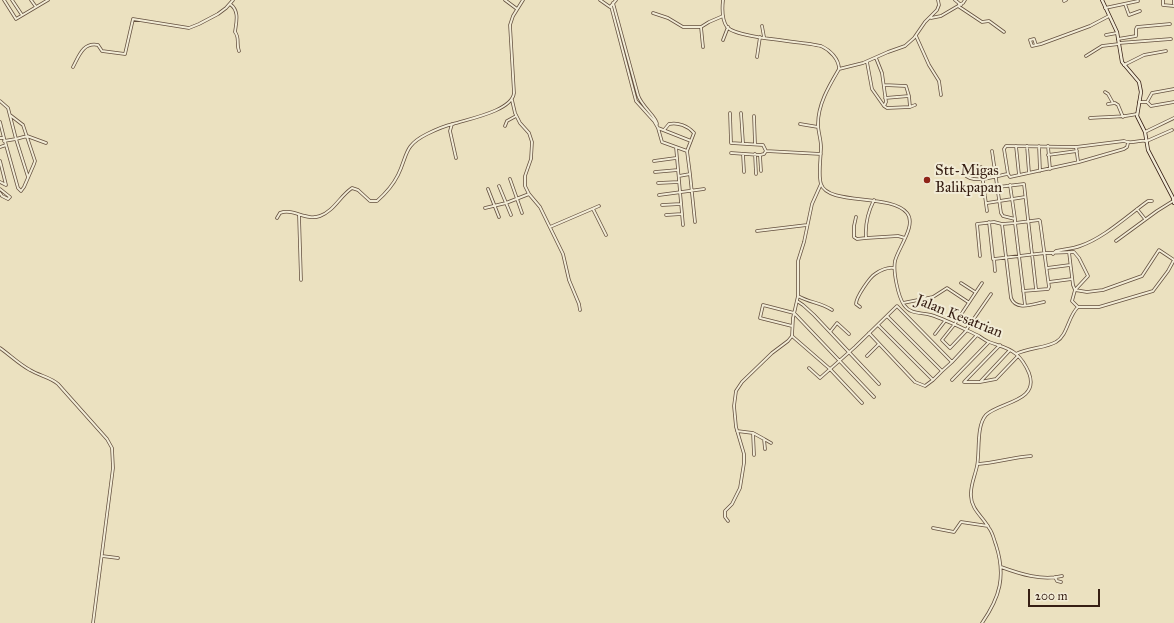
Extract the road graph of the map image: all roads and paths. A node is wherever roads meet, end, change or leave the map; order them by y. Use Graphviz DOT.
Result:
graph roads {
  1 [pos="4,0"];
  2 [pos="12,0"];
  3 [pos="31,0"];
  4 [pos="48,0"];
  5 [pos="233,0"];
  6 [pos="505,0"];
  7 [pos="523,0"];
  8 [pos="600,0"];
  9 [pos="616,0"];
  10 [pos="723,0"];
  11 [pos="938,0"];
  12 [pos="955,0"];
  13 [pos="965,0"];
  14 [pos="1102,0"];
  15 [pos="1138,0"];
  16 [pos="1163,0"];
  17 [pos="1174,0"];
  18 [pos="614,3"];
  19 [pos="230,4"];
  20 [pos="961,4"];
  21 [pos="1125,4"];
  22 [pos="1174,5"];
  23 [pos="611,6"];
  24 [pos="958,6"];
  25 [pos="36,7"];
  26 [pos="1105,8"];
  27 [pos="517,10"];
  28 [pos="1140,11"];
  29 [pos="653,13"];
  30 [pos="22,15"];
  31 [pos="723,16"];
  32 [pos="1109,16"];
  33 [pos="930,18"];
  34 [pos="1170,24"];
  35 [pos="762,26"];
  36 [pos="701,27"];
  37 [pos="728,28"];
  38 [pos="1004,32"];
  39 [pos="1117,33"];
  40 [pos="916,35"];
  41 [pos="1106,35"];
  42 [pos="760,37"];
  43 [pos="764,37"];
  44 [pos="1118,39"];
  45 [pos="1171,39"];
  46 [pos="723,40"];
  47 [pos="1119,44"];
  48 [pos="1036,45"];
  49 [pos="703,47"];
  50 [pos="239,51"];
  51 [pos="1166,51"];
  52 [pos="1086,56"];
  53 [pos="757,57"];
  54 [pos="876,57"];
  55 [pos="867,62"];
  56 [pos="1124,65"];
  57 [pos="73,68"];
  58 [pos="839,69"];
  59 [pos="883,85"];
  60 [pos="1174,89"];
  61 [pos="1105,92"];
  62 [pos="941,95"];
  63 [pos="908,96"];
  64 [pos="885,98"];
  65 [pos="512,100"];
  66 [pos="0,101"];
  67 [pos="1140,102"];
  68 [pos="1147,102"];
  69 [pos="1174,102"];
  70 [pos="1113,103"];
  71 [pos="1108,104"];
  72 [pos="915,105"];
  73 [pos="884,106"];
  74 [pos="910,107"];
  75 [pos="730,113"];
  76 [pos="741,113"];
  77 [pos="1137,114"];
  78 [pos="10,115"];
  79 [pos="516,116"];
  80 [pos="754,116"];
  81 [pos="1123,117"];
  82 [pos="1090,118"];
  83 [pos="1174,118"];
  84 [pos="0,122"];
  85 [pos="452,124"];
  86 [pos="800,124"];
  87 [pos="505,126"];
  88 [pos="657,127"];
  89 [pos="818,127"];
  90 [pos="664,130"];
  91 [pos="1172,130"];
  92 [pos="1145,132"];
  93 [pos="27,136"];
  94 [pos="0,138"];
  95 [pos="4,139"];
  96 [pos="16,139"];
  97 [pos="691,141"];
  98 [pos="1146,141"];
  99 [pos="46,143"];
  100 [pos="743,143"];
  101 [pos="1128,143"];
  102 [pos="755,144"];
  103 [pos="6,145"];
  104 [pos="1016,146"];
  105 [pos="1027,146"];
  106 [pos="1039,146"];
  107 [pos="1048,146"];
  108 [pos="0,147"];
  109 [pos="676,147"];
  110 [pos="1076,147"];
  111 [pos="687,151"];
  112 [pos="766,151"];
  113 [pos="992,151"];
  114 [pos="1077,151"];
  115 [pos="731,153"];
  116 [pos="743,154"];
  117 [pos="755,154"];
  118 [pos="821,154"];
  119 [pos="760,155"];
  120 [pos="1048,155"];
  121 [pos="456,158"];
  122 [pos="676,158"];
  123 [pos="654,161"];
  124 [pos="0,162"];
  125 [pos="1078,162"];
  126 [pos="981,167"];
  127 [pos="1050,169"];
  128 [pos="678,170"];
  129 [pos="761,171"];
  130 [pos="1040,171"];
  131 [pos="655,172"];
  132 [pos="744,172"];
  133 [pos="1029,173"];
  134 [pos="690,174"];
  135 [pos="756,174"];
  136 [pos="964,174"];
  137 [pos="1008,174"];
  138 [pos="1019,175"];
  139 [pos="678,176"];
  140 [pos="996,176"];
  141 [pos="28,178"];
  142 [pos="983,178"];
  143 [pos="510,180"];
  144 [pos="0,182"];
  145 [pos="679,182"];
  146 [pos="658,183"];
  147 [pos="821,184"];
  148 [pos="1010,185"];
  149 [pos="499,186"];
  150 [pos="998,187"];
  151 [pos="0,188"];
  152 [pos="488,189"];
  153 [pos="704,189"];
  154 [pos="692,190"];
  155 [pos="680,192"];
  156 [pos="0,194"];
  157 [pos="529,194"];
  158 [pos="659,195"];
  159 [pos="1025,197"];
  160 [pos="517,198"];
  161 [pos="1012,199"];
  162 [pos="874,200"];
  163 [pos="999,200"];
  164 [pos="1152,201"];
  165 [pos="986,202"];
  166 [pos="1174,202"];
  167 [pos="506,203"];
  168 [pos="681,204"];
  169 [pos="662,205"];
  170 [pos="495,206"];
  171 [pos="599,206"];
  172 [pos="485,208"];
  173 [pos="593,209"];
  174 [pos="1137,209"];
  175 [pos="987,211"];
  176 [pos="522,213"];
  177 [pos="682,214"];
  178 [pos="299,215"];
  179 [pos="511,215"];
  180 [pos="666,215"];
  181 [pos="499,217"];
  182 [pos="856,217"];
  183 [pos="277,218"];
  184 [pos="1145,219"];
  185 [pos="1015,220"];
  186 [pos="1028,221"];
  187 [pos="695,222"];
  188 [pos="989,222"];
  189 [pos="1002,224"];
  190 [pos="1015,224"];
  191 [pos="683,225"];
  192 [pos="807,225"];
  193 [pos="550,227"];
  194 [pos="757,232"];
  195 [pos="606,235"];
  196 [pos="866,238"];
  197 [pos="905,238"];
  198 [pos="1116,241"];
  199 [pos="1069,252"];
  200 [pos="1045,253"];
  201 [pos="1053,254"];
  202 [pos="1032,255"];
  203 [pos="980,256"];
  204 [pos="1019,256"];
  205 [pos="1005,258"];
  206 [pos="994,259"];
  207 [pos="1174,260"];
  208 [pos="1070,265"];
  209 [pos="894,268"];
  210 [pos="1047,268"];
  211 [pos="995,271"];
  212 [pos="1072,279"];
  213 [pos="301,280"];
  214 [pos="1049,282"];
  215 [pos="961,283"];
  216 [pos="982,283"];
  217 [pos="1036,289"];
  218 [pos="1075,290"];
  219 [pos="1023,291"];
  220 [pos="975,292"];
  221 [pos="991,294"];
  222 [pos="798,296"];
  223 [pos="797,301"];
  224 [pos="968,302"];
  225 [pos="1044,302"];
  226 [pos="903,303"];
  227 [pos="1025,305"];
  228 [pos="860,307"];
  229 [pos="1078,307"];
  230 [pos="580,310"];
  231 [pos="832,310"];
  232 [pos="794,313"];
  233 [pos="887,316"];
  234 [pos="945,321"];
  235 [pos="878,324"];
  236 [pos="954,325"];
  237 [pos="792,326"];
  238 [pos="966,330"];
  239 [pos="830,332"];
  240 [pos="869,333"];
  241 [pos="849,334"];
  242 [pos="935,334"];
  243 [pos="977,335"];
  244 [pos="792,336"];
  245 [pos="989,342"];
  246 [pos="879,344"];
  247 [pos="1000,345"];
  248 [pos="0,348"];
  249 [pos="1010,350"];
  250 [pos="849,353"];
  251 [pos="1016,354"];
  252 [pos="867,356"];
  253 [pos="1018,356"];
  254 [pos="840,361"];
  255 [pos="952,362"];
  256 [pos="809,368"];
  257 [pos="830,370"];
  258 [pos="942,372"];
  259 [pos="933,380"];
  260 [pos="952,380"];
  261 [pos="980,382"];
  262 [pos="879,384"];
  263 [pos="874,397"];
  264 [pos="862,403"];
  265 [pos="737,431"];
  266 [pos="753,433"];
  267 [pos="764,439"];
  268 [pos="771,443"];
  269 [pos="765,449"];
  270 [pos="754,455"];
  271 [pos="1031,456"];
  272 [pos="978,464"];
  273 [pos="728,521"];
  274 [pos="988,526"];
  275 [pos="933,528"];
  276 [pos="102,556"];
  277 [pos="118,558"];
  278 [pos="1001,567"];
  279 [pos="1062,576"];
  280 [pos="1054,578"];
  281 [pos="1061,582"];
  282 [pos="93,623"];
  283 [pos="982,623"];
  1 -- 30 [label="street"];
  2 -- 30 [label="street"];
  3 -- 25 [label="street"];
  4 -- 25 [label="street"];
  5 -- 19 [label="street"];
  6 -- 27 [label="street"];
  7 -- 27 [label="street"];
  8 -- 23 [label="street"];
  9 -- 18 [label="street"];
  10 -- 31 [label="street"];
  11 -- 33 [label="street"];
  12 -- 20 [label="street"];
  13 -- 20 [label="street"];
  14 -- 26 [label="street"];
  15 -- 21 [label="street"];
  16 -- 22 [label="street"];
  17 -- 22 [label="street"];
  18 -- 23 [label="street"];
  18 -- 88 [label="street"];
  19 -- 50 [label="street"];
  19 -- 57 [label="street"];
  20 -- 24 [label="street"];
  21 -- 26 [label="street"];
  21 -- 28 [label="street"];
  23 -- 88 [label="street"];
  24 -- 33 [label="street"];
  24 -- 38 [label="street"];
  25 -- 30 [label="street"];
  26 -- 32 [label="street"];
  27 -- 65 [label="street"];
  29 -- 36 [label="street"];
  31 -- 36 [label="street"];
  31 -- 37 [label="street"];
  32 -- 39 [label="street"];
  32 -- 48 [label="street"];
  33 -- 40 [label="street"];
  34 -- 44 [label="street"];
  35 -- 43 [label="street"];
  36 -- 49 [label="street"];
  37 -- 42 [label="street"];
  37 -- 46 [label="street"];
  39 -- 41 [label="street"];
  39 -- 44 [label="street"];
  40 -- 54 [label="street"];
  40 -- 62 [label="street"];
  42 -- 43 [label="street"];
  42 -- 53 [label="street"];
  43 -- 58 [label="street"];
  44 -- 47 [label="street"];
  45 -- 47 [label="street"];
  47 -- 52 [label="street"];
  47 -- 56 [label="street"];
  51 -- 56 [label="street"];
  54 -- 55 [label="street"];
  54 -- 59 [label="street"];
  55 -- 58 [label="street"];
  55 -- 73 [label="street"];
  56 -- 67 [label="street"];
  58 -- 89 [label="street"];
  59 -- 63 [label="street"];
  59 -- 64 [label="street"];
  60 -- 68 [label="street"];
  61 -- 70 [label="street"];
  63 -- 64 [label="street"];
  63 -- 74 [label="street"];
  64 -- 73 [label="street"];
  65 -- 79 [label="street"];
  65 -- 85 [label="street"];
  66 -- 78 [label="street"];
  67 -- 68 [label="street"];
  67 -- 77 [label="street"];
  68 -- 69 [label="street"];
  70 -- 71 [label="street"];
  70 -- 81 [label="street"];
  72 -- 74 [label="street"];
  73 -- 74 [label="street"];
  75 -- 100 [label="street"];
  76 -- 100 [label="street"];
  77 -- 81 [label="street"];
  77 -- 92 [label="street"];
  78 -- 93 [label="street"];
  78 -- 96 [label="street"];
  79 -- 87 [label="street"];
  79 -- 157 [label="street"];
  80 -- 102 [label="street"];
  81 -- 82 [label="street"];
  83 -- 92 [label="street"];
  84 -- 95 [label="street"];
  85 -- 121 [label="street"];
  85 -- 178 [label="street"];
  86 -- 89 [label="street"];
  88 -- 90 [label="street"];
  88 -- 109 [label="street"];
  89 -- 118 [label="street"];
  90 -- 97 [label="street"];
  90 -- 97 [label="street"];
  91 -- 98 [label="street"];
  92 -- 98 [label="street"];
  93 -- 96 [label="street"];
  93 -- 99 [label="street"];
  93 -- 141 [label="street"];
  94 -- 95 [label="street"];
  95 -- 96 [label="street"];
  95 -- 103 [label="street"];
  96 -- 141 [label="street"];
  97 -- 111 [label="street"];
  98 -- 101 [label="street"];
  98 -- 166 [label="street"];
  100 -- 102 [label="street"];
  101 -- 110 [label="street"];
  101 -- 125 [label="street"];
  102 -- 112 [label="street"];
  103 -- 108 [label="street"];
  103 -- 141 [label="street"];
  104 -- 105 [label="street"];
  104 -- 137 [label="street"];
  104 -- 138 [label="street"];
  105 -- 106 [label="street"];
  105 -- 133 [label="street"];
  106 -- 107 [label="street"];
  106 -- 130 [label="street"];
  107 -- 110 [label="street"];
  107 -- 120 [label="street"];
  109 -- 111 [label="street"];
  109 -- 122 [label="street"];
  110 -- 114 [label="street"];
  111 -- 134 [label="street"];
  112 -- 118 [label="street"];
  112 -- 119 [label="street"];
  113 -- 140 [label="street"];
  114 -- 120 [label="street"];
  114 -- 125 [label="street"];
  115 -- 116 [label="street"];
  116 -- 117 [label="street"];
  116 -- 132 [label="street"];
  117 -- 119 [label="street"];
  117 -- 135 [label="street"];
  118 -- 147 [label="street"];
  119 -- 129 [label="street"];
  120 -- 127 [label="street"];
  122 -- 123 [label="street"];
  122 -- 128 [label="street"];
  124 -- 144 [label="street"];
  125 -- 127 [label="street"];
  126 -- 142 [label="street"];
  127 -- 130 [label="street"];
  128 -- 131 [label="street"];
  128 -- 139 [label="street"];
  130 -- 133 [label="street"];
  133 -- 138 [label="street"];
  134 -- 139 [label="street"];
  134 -- 154 [label="street"];
  136 -- 142 [label="street"];
  137 -- 138 [label="street"];
  137 -- 140 [label="street"];
  139 -- 145 [label="street"];
  140 -- 142 [label="street"];
  140 -- 150 [label="street"];
  142 -- 165 [label="street"];
  143 -- 160 [label="street"];
  145 -- 146 [label="street"];
  145 -- 155 [label="street"];
  147 -- 162 [label="street, Jalan Kesatrian"];
  147 -- 192 [label="street"];
  148 -- 150 [label="street"];
  148 -- 159 [label="street"];
  148 -- 161 [label="street"];
  149 -- 167 [label="street"];
  150 -- 163 [label="street"];
  151 -- 156 [label="street"];
  152 -- 170 [label="street"];
  153 -- 154 [label="street"];
  154 -- 155 [label="street"];
  154 -- 187 [label="street"];
  155 -- 158 [label="street"];
  155 -- 168 [label="street"];
  157 -- 160 [label="street"];
  157 -- 193 [label="street"];
  159 -- 161 [label="street"];
  159 -- 186 [label="street"];
  160 -- 167 [label="street"];
  160 -- 176 [label="street"];
  161 -- 163 [label="street"];
  161 -- 185 [label="street"];
  162 -- 196 [label="street"];
  162 -- 197 [label="street, Jalan Kesatrian"];
  163 -- 165 [label="street"];
  163 -- 185 [label="street"];
  164 -- 174 [label="street"];
  165 -- 175 [label="street"];
  166 -- 184 [label="street"];
  167 -- 170 [label="street"];
  167 -- 179 [label="street"];
  168 -- 169 [label="street"];
  168 -- 177 [label="street"];
  170 -- 172 [label="street"];
  170 -- 181 [label="street"];
  171 -- 173 [label="street"];
  173 -- 193 [label="street"];
  173 -- 195 [label="street"];
  174 -- 184 [label="street"];
  174 -- 201 [label="street"];
  177 -- 180 [label="street"];
  177 -- 191 [label="street"];
  178 -- 183 [label="street"];
  178 -- 213 [label="street"];
  182 -- 196 [label="street"];
  184 -- 198 [label="street"];
  185 -- 190 [label="street"];
  186 -- 190 [label="street"];
  186 -- 200 [label="street"];
  186 -- 202 [label="street"];
  188 -- 189 [label="street"];
  188 -- 203 [label="street"];
  188 -- 206 [label="street"];
  189 -- 190 [label="street"];
  189 -- 205 [label="street"];
  190 -- 204 [label="street"];
  192 -- 194 [label="street"];
  192 -- 222 [label="street"];
  193 -- 230 [label="street"];
  196 -- 197 [label="street"];
  197 -- 209 [label="street, Jalan Kesatrian"];
  199 -- 201 [label="street"];
  199 -- 208 [label="street"];
  199 -- 218 [label="street"];
  200 -- 201 [label="street"];
  200 -- 202 [label="street"];
  200 -- 210 [label="street"];
  202 -- 204 [label="street"];
  202 -- 217 [label="street"];
  204 -- 205 [label="street"];
  204 -- 219 [label="street"];
  205 -- 206 [label="street"];
  205 -- 227 [label="street"];
  206 -- 211 [label="street"];
  207 -- 218 [label="street"];
  207 -- 229 [label="street"];
  208 -- 210 [label="street"];
  208 -- 212 [label="street"];
  209 -- 226 [label="street, Jalan Kesatrian"];
  209 -- 228 [label="street"];
  210 -- 214 [label="street"];
  212 -- 214 [label="street"];
  212 -- 218 [label="street"];
  214 -- 217 [label="street"];
  215 -- 220 [label="street"];
  216 -- 220 [label="street"];
  217 -- 219 [label="street"];
  218 -- 229 [label="street"];
  219 -- 227 [label="street"];
  220 -- 224 [label="street"];
  221 -- 238 [label="street"];
  222 -- 223 [label="street"];
  222 -- 231 [label="street"];
  223 -- 232 [label="street"];
  223 -- 239 [label="street"];
  224 -- 226 [label="street"];
  224 -- 236 [label="street"];
  225 -- 227 [label="street"];
  226 -- 234 [label="street, Jalan Kesatrian"];
  229 -- 251 [label="street"];
  232 -- 237 [label="street"];
  232 -- 237 [label="street"];
  232 -- 254 [label="street"];
  233 -- 235 [label="street"];
  233 -- 255 [label="street"];
  233 -- 258 [label="street"];
  234 -- 236 [label="street, Jalan Kesatrian"];
  234 -- 242 [label="street"];
  235 -- 240 [label="street"];
  235 -- 259 [label="street"];
  236 -- 238 [label="street, Jalan Kesatrian"];
  236 -- 238 [label="street"];
  237 -- 244 [label="street"];
  238 -- 243 [label="street, Jalan Kesatrian"];
  239 -- 241 [label="street"];
  239 -- 250 [label="street"];
  240 -- 246 [label="street"];
  240 -- 250 [label="street"];
  243 -- 245 [label="street, Jalan Kesatrian"];
  243 -- 255 [label="street"];
  244 -- 257 [label="street"];
  244 -- 265 [label="street"];
  245 -- 247 [label="street, Jalan Kesatrian"];
  245 -- 260 [label="street"];
  246 -- 252 [label="street"];
  246 -- 259 [label="street"];
  247 -- 249 [label="street, Jalan Kesatrian"];
  247 -- 261 [label="street"];
  248 -- 276 [label="street"];
  249 -- 251 [label="street, Jalan Kesatrian"];
  249 -- 261 [label="street"];
  250 -- 254 [label="street"];
  250 -- 262 [label="street"];
  251 -- 253 [label="street, Jalan Kesatrian"];
  253 -- 261 [label="street"];
  253 -- 272 [label="street, Jalan Kesatrian"];
  254 -- 257 [label="street"];
  254 -- 263 [label="street"];
  255 -- 258 [label="street"];
  256 -- 257 [label="street"];
  257 -- 264 [label="street"];
  258 -- 259 [label="street"];
  265 -- 266 [label="street"];
  265 -- 273 [label="street"];
  266 -- 267 [label="street"];
  266 -- 270 [label="street"];
  267 -- 268 [label="street"];
  267 -- 269 [label="street"];
  271 -- 272 [label="street"];
  272 -- 274 [label="street, Jalan Kesatrian"];
  274 -- 275 [label="street"];
  274 -- 278 [label="street, Jalan Kesatrian"];
  276 -- 277 [label="street"];
  276 -- 282 [label="street"];
  278 -- 280 [label="street"];
  278 -- 283 [label="street, Jalan Kesatrian"];
  279 -- 280 [label="street"];
  280 -- 281 [label="street"];
}
